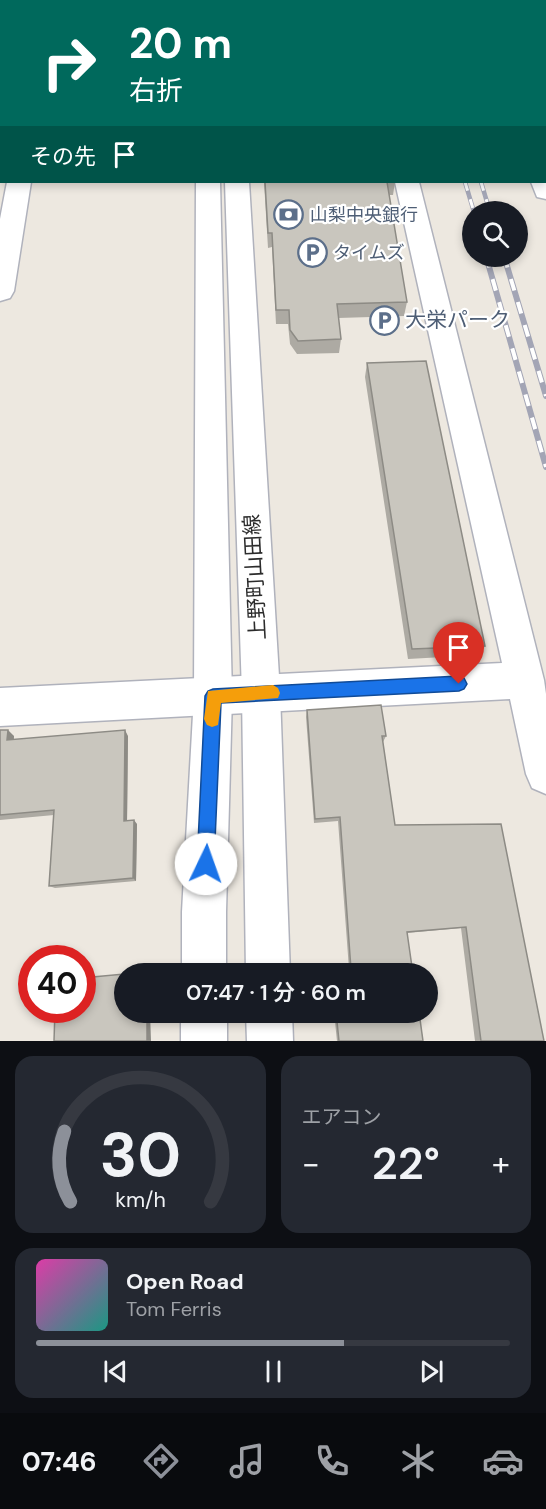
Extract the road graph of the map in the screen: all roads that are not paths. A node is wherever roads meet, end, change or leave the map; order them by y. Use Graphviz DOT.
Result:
graph roads {
  1 [pos="19,183"];
  2 [pos="208,183"];
  3 [pos="237,183"];
  4 [pos="407,183"];
  5 [pos="0,291"];
  6 [pos="525,680"];
  7 [pos="261,693"];
  8 [pos="213,696"];
  9 [pos="0,707"];
  10 [pos="546,774"];
  11 [pos="204,963"];
  12 [pos="268,963"];
  13 [pos="204,1023"];
  14 [pos="269,1023"];
  15 [pos="204,1041"];
  16 [pos="270,1041"];
  1 -- 5 [label="street"];
  2 -- 8 [label="street, 上野町山田線"];
  3 -- 7 [label="street, 上野町山田線"];
  4 -- 6 [label="street"];
  6 -- 7 [label="street"];
  6 -- 10 [label="street"];
  7 -- 8 [label="street"];
  7 -- 12 [label="street, 上野町山田線"];
  8 -- 9 [label="street"];
  8 -- 11 [label="street, 上野町山田線"];
  13 -- 15 [label="street"];
  14 -- 16 [label="street"];
}
